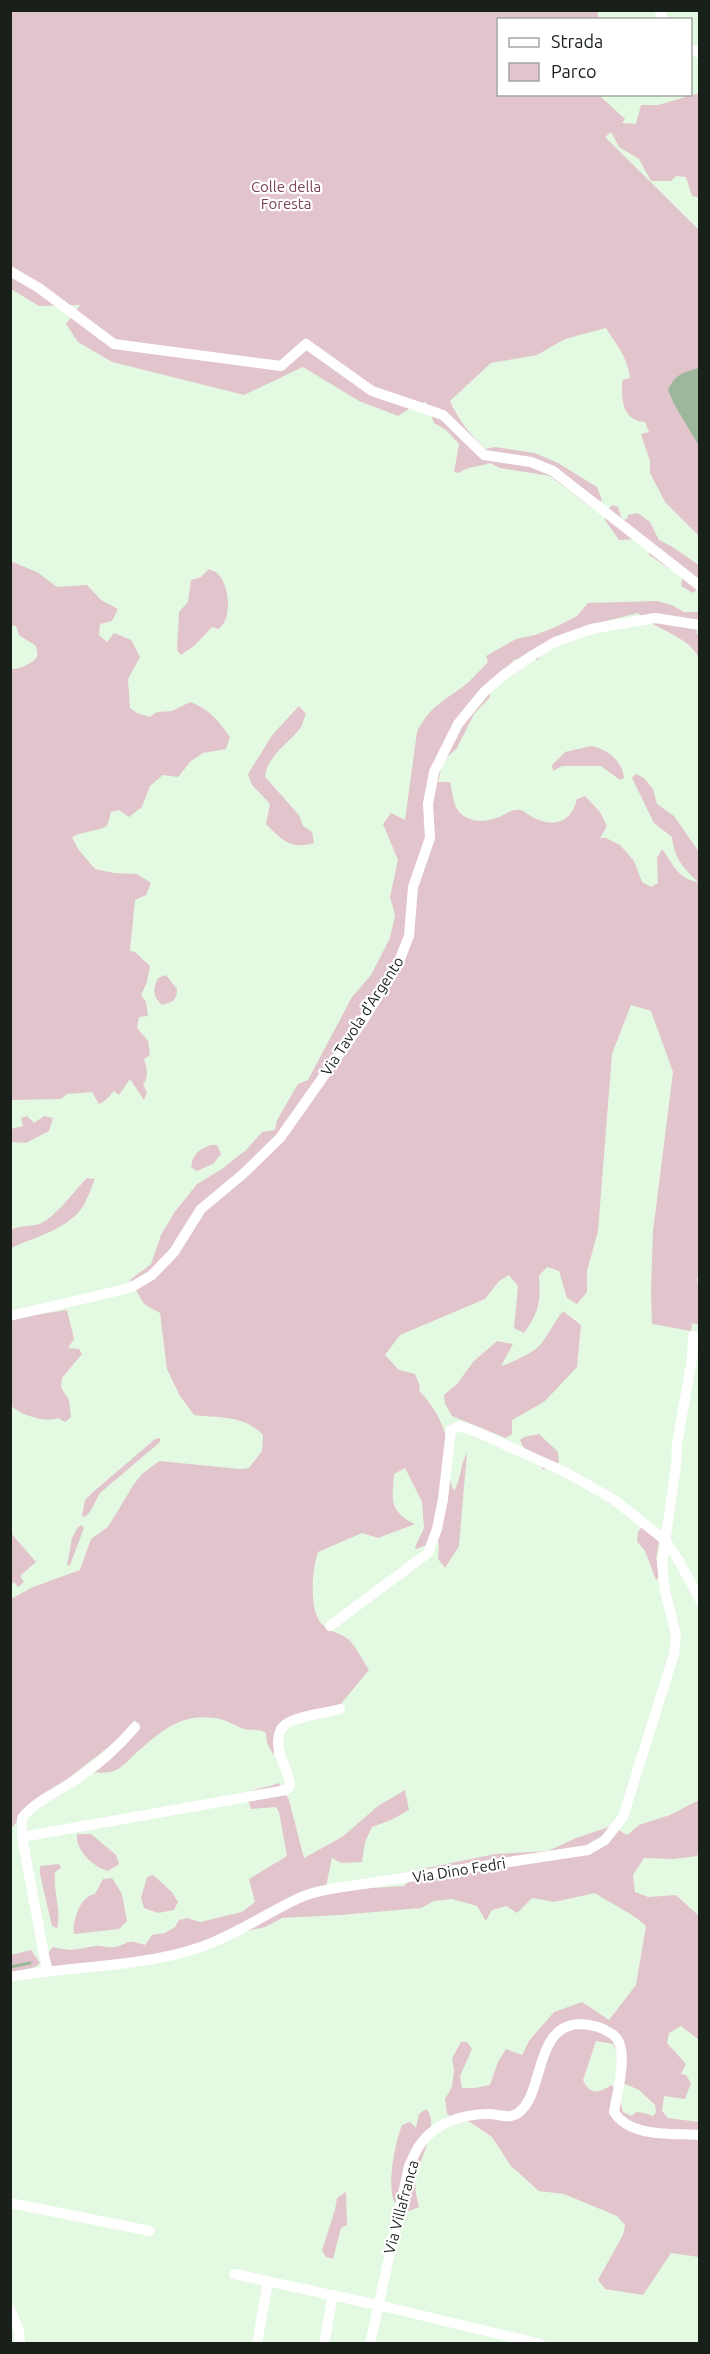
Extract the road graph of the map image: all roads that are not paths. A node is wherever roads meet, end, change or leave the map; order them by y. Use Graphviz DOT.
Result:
graph roads {
  1 [pos="10,271"];
  2 [pos="699,586"];
  3 [pos="699,626"];
  4 [pos="10,1316"];
  5 [pos="693,1336"];
  6 [pos="665,1540"];
  7 [pos="699,1600"];
  8 [pos="330,1626"];
  9 [pos="340,1709"];
  10 [pos="135,1727"];
  11 [pos="22,1837"];
  12 [pos="47,1971"];
  13 [pos="10,1977"];
  14 [pos="699,2135"];
  15 [pos="10,2203"];
  16 [pos="150,2231"];
  17 [pos="234,2274"];
  18 [pos="268,2281"];
  19 [pos="333,2295"];
  20 [pos="378,2305"];
  21 [pos="10,2309"];
  22 [pos="19,2331"];
  23 [pos="20,2343"];
  24 [pos="26,2343"];
  25 [pos="257,2343"];
  26 [pos="324,2343"];
  27 [pos="370,2343"];
  28 [pos="541,2343"];
  1 -- 2 [label="street"];
  3 -- 4 [label="street, Via Tavola d'Argento"];
  5 -- 6 [label="street, Via Dino Fedri"];
  6 -- 7 [label="street"];
  6 -- 8 [label="street"];
  6 -- 12 [label="street, Via Dino Fedri"];
  9 -- 11 [label="street"];
  10 -- 11 [label="street"];
  11 -- 12 [label="street"];
  12 -- 13 [label="street, Via Dino Fedri"];
  14 -- 20 [label="street, Via Villafranca"];
  15 -- 16 [label="street"];
  17 -- 18 [label="street"];
  18 -- 19 [label="street"];
  18 -- 25 [label="street"];
  19 -- 20 [label="street"];
  19 -- 26 [label="street"];
  20 -- 27 [label="street, Via Villafranca"];
  20 -- 28 [label="street"];
  21 -- 22 [label="street"];
  22 -- 23 [label="street"];
  22 -- 24 [label="street"];
}
